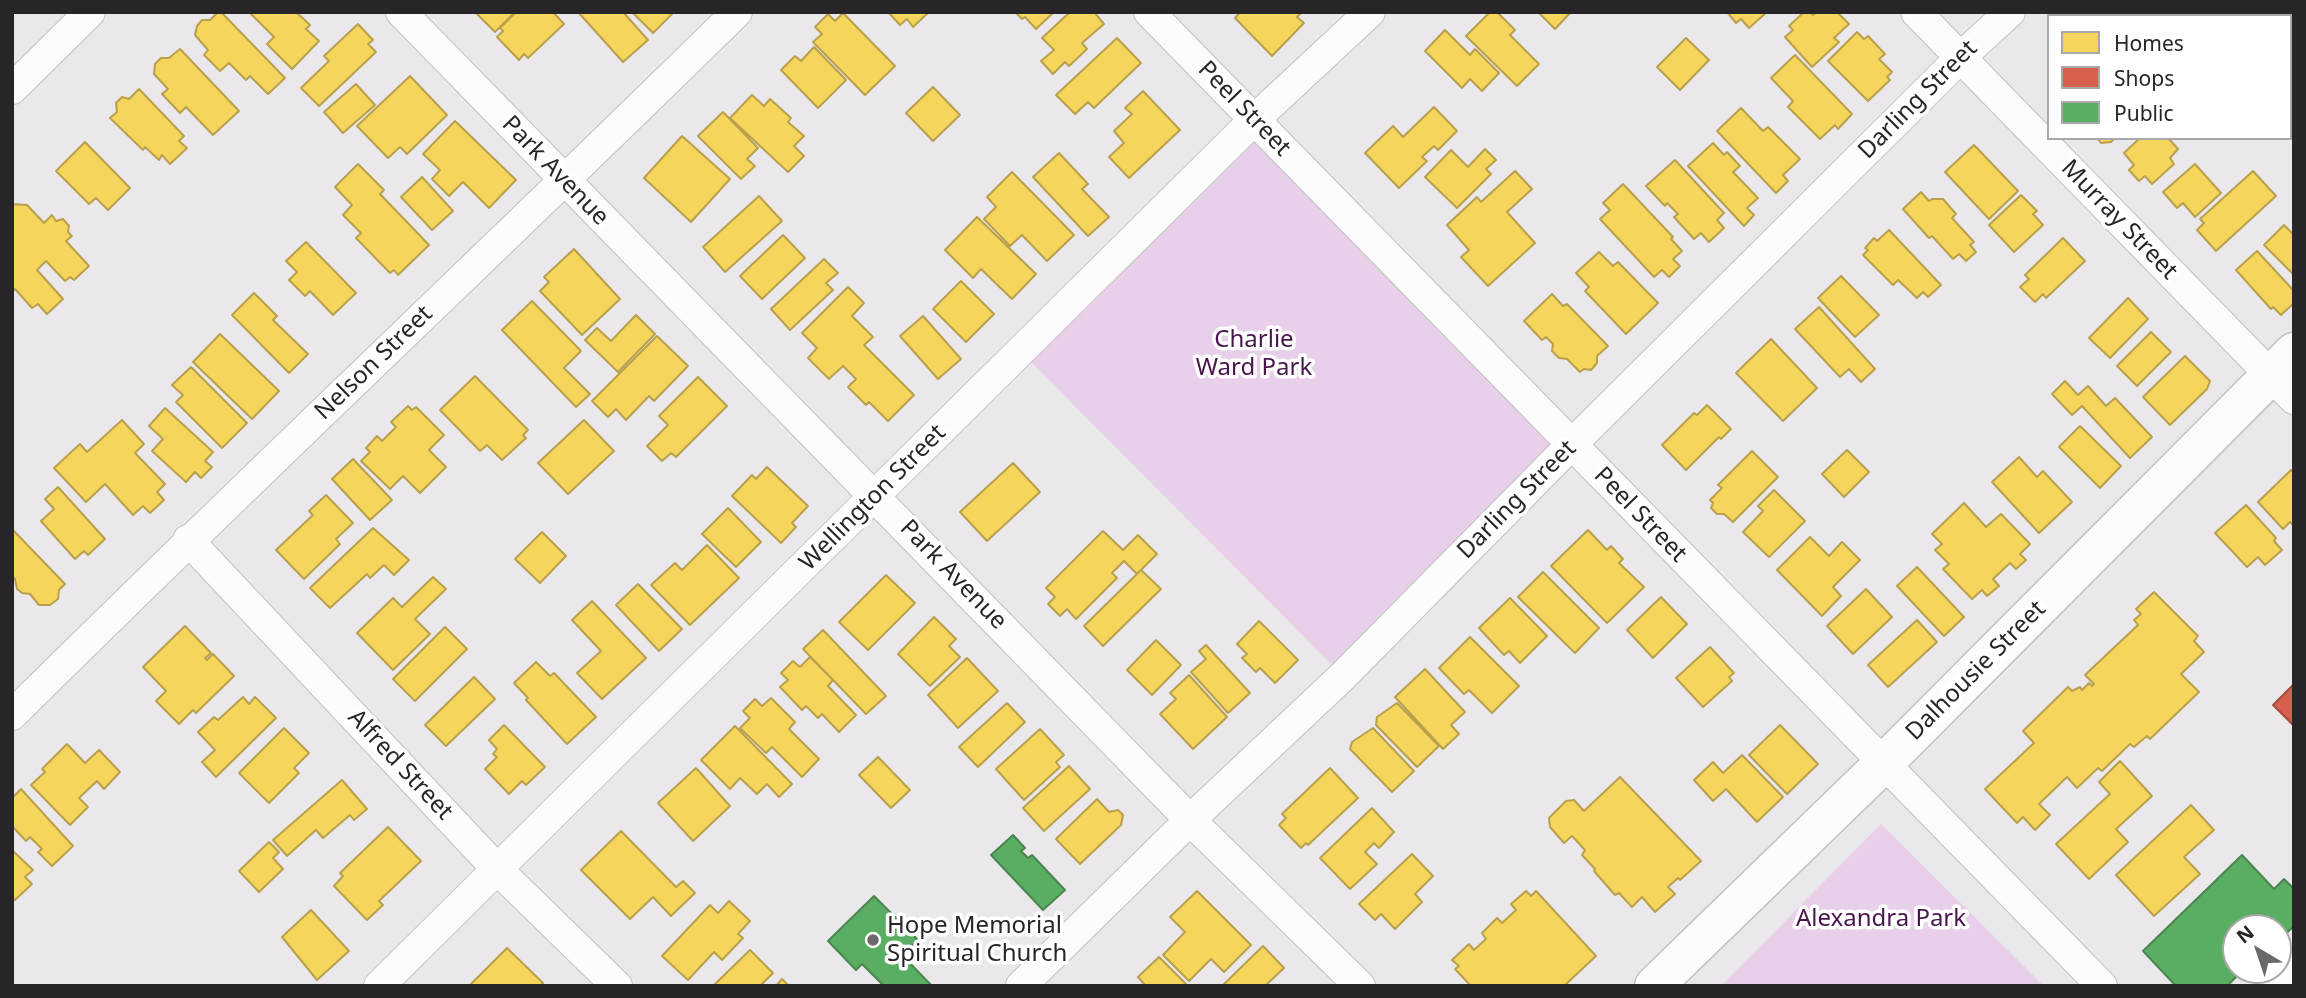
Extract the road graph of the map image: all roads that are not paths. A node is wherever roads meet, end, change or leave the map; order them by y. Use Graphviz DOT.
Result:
graph roads {
  1 [pos="90,12"];
  2 [pos="401,12"];
  3 [pos="737,12"];
  4 [pos="1149,12"];
  5 [pos="1370,12"];
  6 [pos="1916,12"];
  7 [pos="2010,12"];
  8 [pos="1961,57"];
  9 [pos="12,89"];
  10 [pos="1254,120"];
  11 [pos="565,181"];
  12 [pos="2286,375"];
  13 [pos="1572,444"];
  14 [pos="876,496"];
  15 [pos="188,540"];
  16 [pos="12,715"];
  17 [pos="1884,763"];
  18 [pos="1190,820"];
  19 [pos="497,869"];
  20 [pos="2294,968"];
  21 [pos="379,986"];
  22 [pos="617,986"];
  23 [pos="1021,986"];
  24 [pos="1360,986"];
  25 [pos="1654,986"];
  26 [pos="2102,986"];
  27 [pos="2276,986"];
  1 -- 9 [label="street"];
  2 -- 11 [label="street, Park Avenue"];
  3 -- 11 [label="street, Nelson Street"];
  4 -- 10 [label="street, Peel Street"];
  5 -- 10 [label="street, Wellington Street"];
  6 -- 8 [label="street, Murray Street"];
  7 -- 8 [label="street, Darling Street"];
  8 -- 12 [label="street, Murray Street"];
  8 -- 13 [label="street, Darling Street"];
  10 -- 13 [label="street, Peel Street"];
  10 -- 14 [label="street, Wellington Street"];
  11 -- 14 [label="street, Park Avenue"];
  11 -- 15 [label="street, Nelson Street"];
  12 -- 17 [label="main road, Dalhousie Street"];
  13 -- 17 [label="street, Peel Street"];
  13 -- 18 [label="street, Darling Street"];
  14 -- 18 [label="street, Park Avenue"];
  14 -- 19 [label="street, Wellington Street"];
  15 -- 16 [label="street, Nelson Street"];
  15 -- 19 [label="street, Alfred Street"];
  17 -- 25 [label="main road, Dalhousie Street"];
  17 -- 26 [label="street, Peel Street"];
  18 -- 23 [label="street, Darling Street"];
  18 -- 24 [label="street, Park Avenue"];
  19 -- 21 [label="street, Wellington Street"];
  19 -- 22 [label="street, Alfred Street"];
  20 -- 27 [label="main road"];
}
